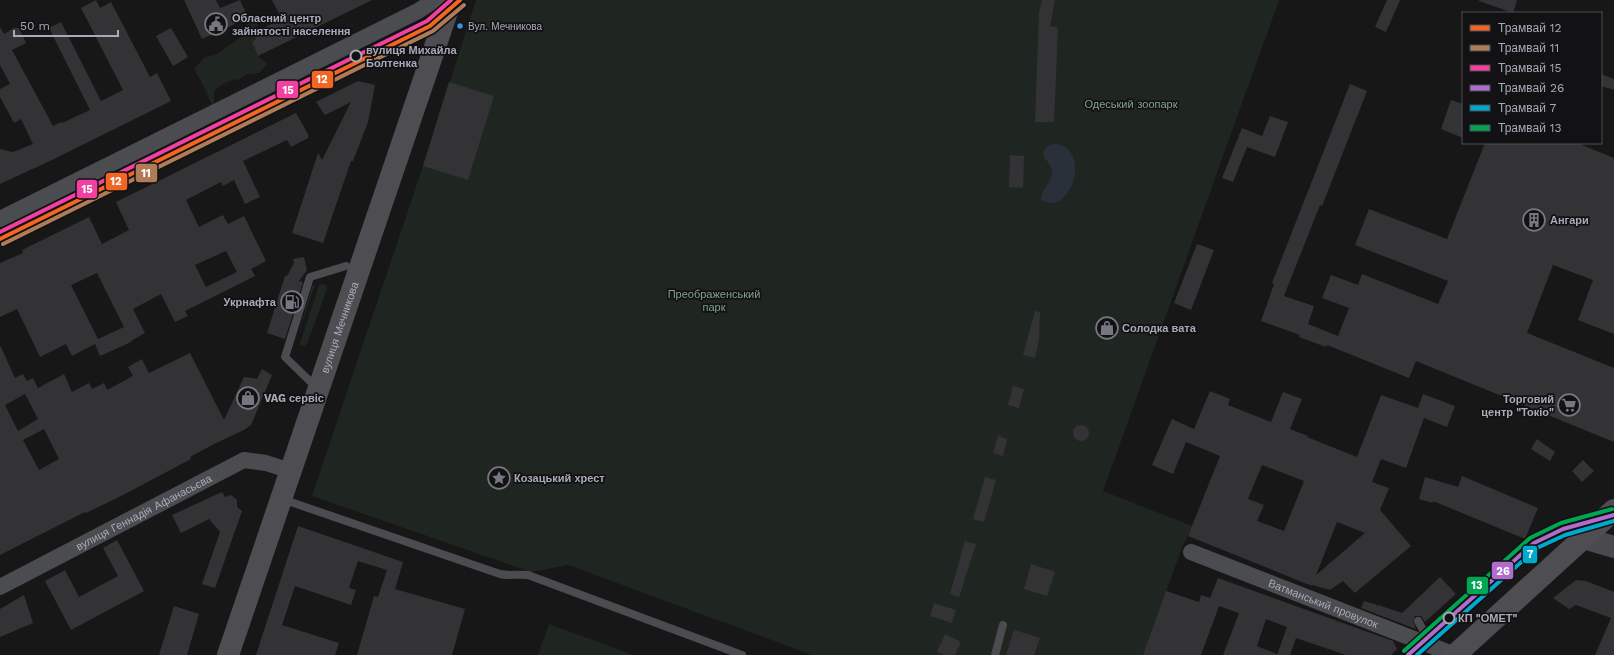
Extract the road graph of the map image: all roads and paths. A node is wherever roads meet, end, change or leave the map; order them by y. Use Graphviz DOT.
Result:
graph roads {
  1 [pos="435,0"];
  2 [pos="451,0"];
  3 [pos="0,220"];
  4 [pos="346,266"];
  5 [pos="319,390"];
  6 [pos="291,471"];
  7 [pos="281,499"];
  8 [pos="1614,510"];
  9 [pos="1583,538"];
  10 [pos="1614,546"];
  11 [pos="1191,552"];
  12 [pos="0,587"];
  13 [pos="1418,621"];
  14 [pos="1003,625"];
  15 [pos="1432,646"];
  16 [pos="228,655"];
  17 [pos="742,655"];
  18 [pos="995,655"];
  19 [pos="1456,655"];
  1 -- 3 [label="street"];
  2 -- 5 [label="main road, вулиця Мечникова"];
  4 -- 5 [label="lane"];
  5 -- 6 [label="main road, вулиця Мечникова"];
  6 -- 7 [label="main road, вулиця Мечникова"];
  6 -- 12 [label="street, вулиця Геннадія Афанасьєва"];
  7 -- 16 [label="main road, вулиця Мечникова"];
  7 -- 17 [label="lane"];
  8 -- 9 [label="main road"];
  9 -- 10 [label="main road"];
  9 -- 19 [label="main road"];
  11 -- 15 [label="street, Ватманський провулок"];
  13 -- 15 [label="lane"];
  14 -- 18 [label="lane"];
  15 -- 19 [label="street, Ватманський провулок"];
}
